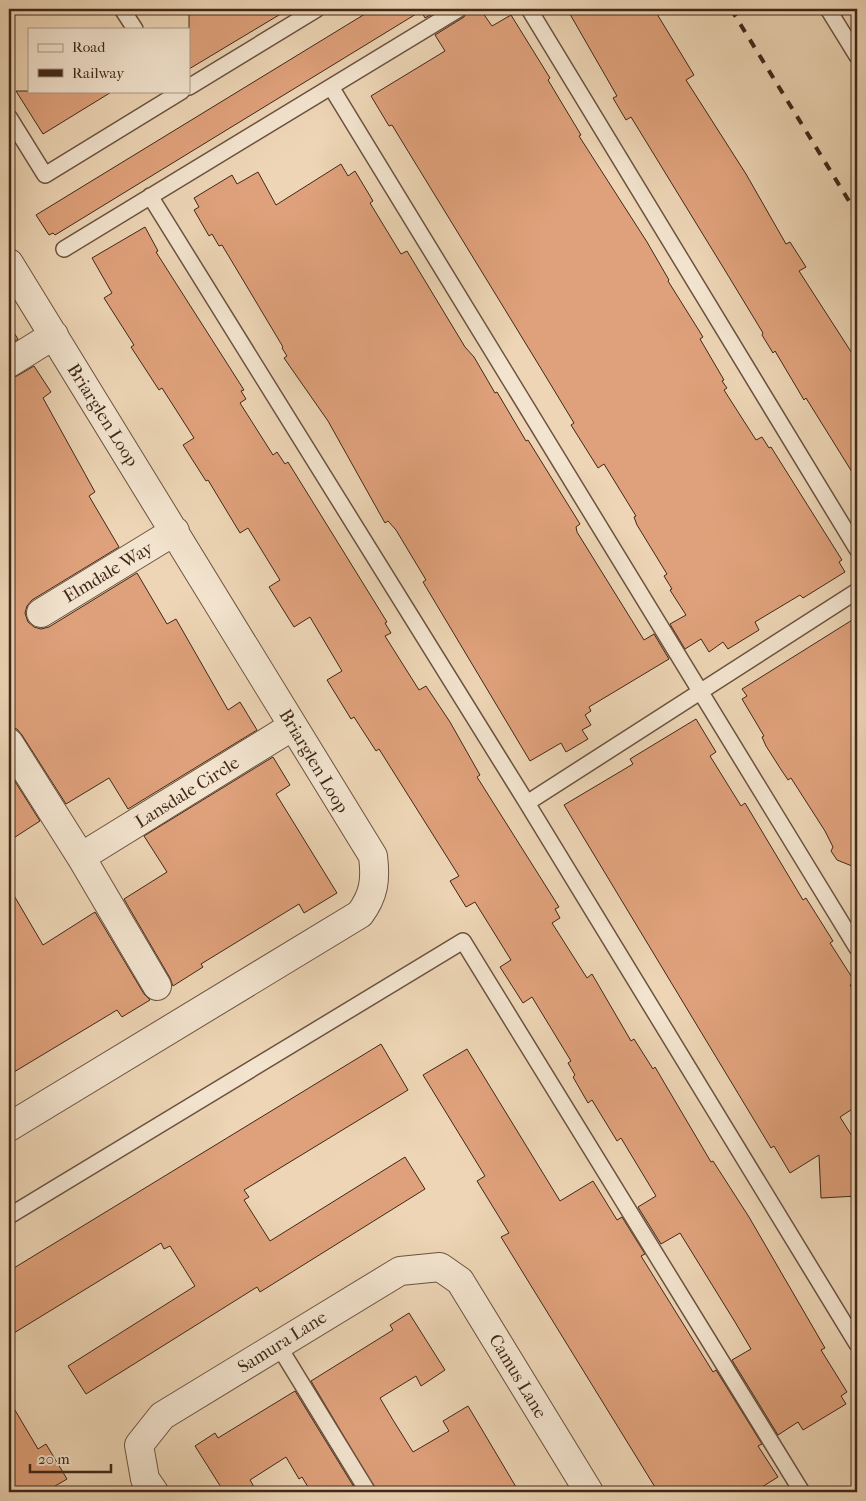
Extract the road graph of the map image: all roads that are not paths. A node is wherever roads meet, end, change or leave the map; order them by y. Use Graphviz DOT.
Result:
graph roads {
  1 [pos="122,9"];
  2 [pos="317,9"];
  3 [pos="459,9"];
  4 [pos="529,9"];
  5 [pos="828,9"];
  6 [pos="134,28"];
  7 [pos="857,56"];
  8 [pos="190,86"];
  9 [pos="331,87"];
  10 [pos="179,92"];
  11 [pos="9,116"];
  12 [pos="150,196"];
  13 [pos="64,249"];
  14 [pos="9,263"];
  15 [pos="54,335"];
  16 [pos="9,363"];
  17 [pos="175,532"];
  18 [pos="857,549"];
  19 [pos="857,591"];
  20 [pos="41,613"];
  21 [pos="701,691"];
  22 [pos="294,726"];
  23 [pos="9,743"];
  24 [pos="527,803"];
  25 [pos="81,857"];
  26 [pos="857,948"];
  27 [pos="157,986"];
  28 [pos="9,1127"];
  29 [pos="9,1216"];
  30 [pos="440,1267"];
  31 [pos="857,1344"];
  32 [pos="278,1345"];
  33 [pos="799,1491"];
  34 [pos="154,1492"];
  35 [pos="368,1492"];
  36 [pos="590,1492"];
  1 -- 6 [label="lane"];
  2 -- 8 [label="lane"];
  3 -- 9 [label="lane"];
  4 -- 18 [label="lane"];
  5 -- 7 [label="lane"];
  9 -- 12 [label="lane"];
  9 -- 21 [label="lane"];
  10 -- 11 [label="lane"];
  12 -- 13 [label="lane"];
  12 -- 24 [label="lane"];
  14 -- 15 [label="street, Briarglen Loop"];
  15 -- 16 [label="street"];
  15 -- 17 [label="street, Briarglen Loop"];
  17 -- 20 [label="street, Elmdale Way"];
  17 -- 22 [label="street, Briarglen Loop"];
  19 -- 21 [label="lane"];
  21 -- 24 [label="lane"];
  21 -- 26 [label="lane"];
  22 -- 25 [label="street, Lansdale Circle"];
  22 -- 28 [label="street, Briarglen Loop"];
  23 -- 25 [label="street"];
  24 -- 31 [label="lane"];
  25 -- 27 [label="street"];
  29 -- 33 [label="lane"];
  30 -- 32 [label="street, Samura Lane"];
  30 -- 36 [label="street, Camus Lane"];
  32 -- 34 [label="street, Samura Lane"];
  32 -- 35 [label="lane"];
}
